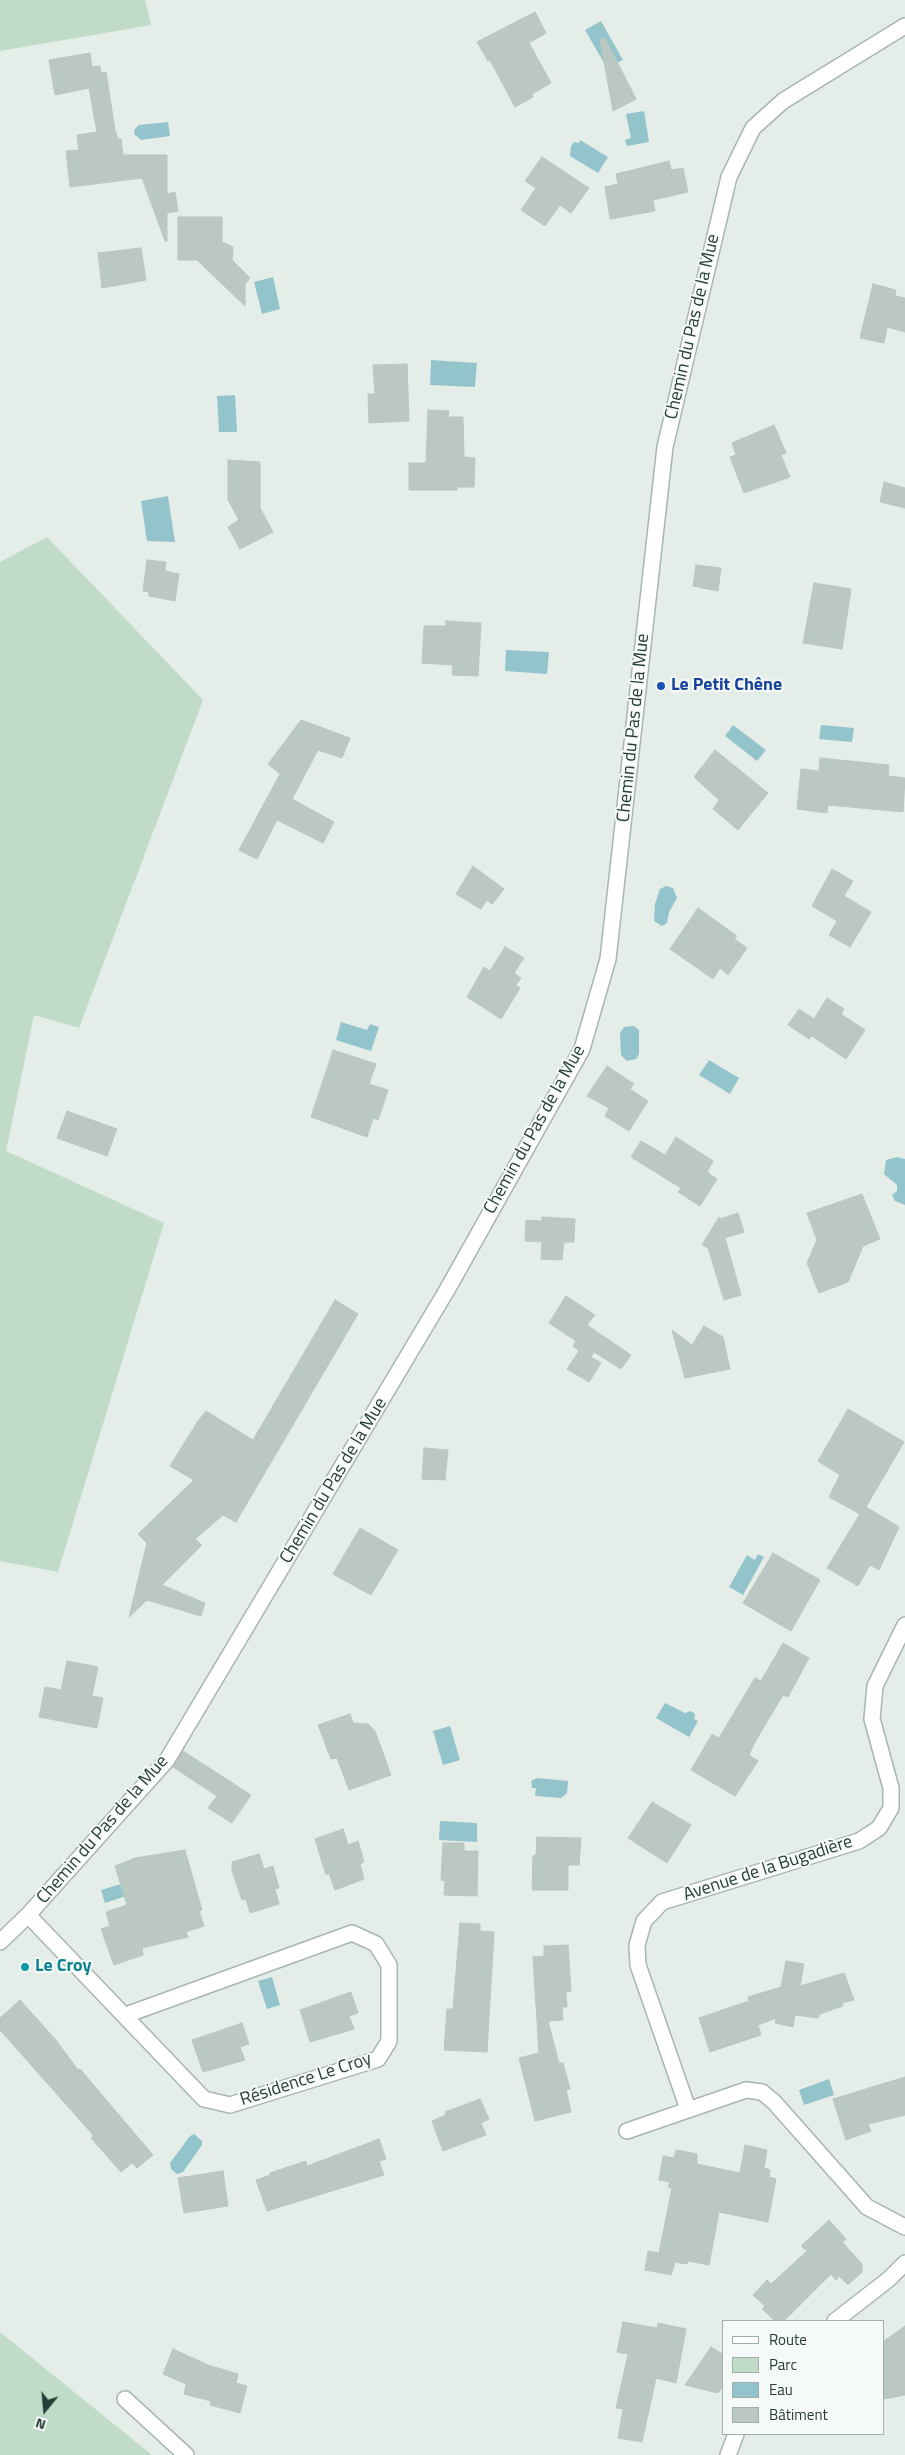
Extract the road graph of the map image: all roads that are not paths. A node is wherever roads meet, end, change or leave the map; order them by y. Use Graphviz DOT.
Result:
graph roads {
  1 [pos="905,26"];
  2 [pos="905,1624"];
  3 [pos="28,1915"];
  4 [pos="0,1942"];
  5 [pos="126,2015"];
  6 [pos="688,2109"];
  7 [pos="627,2131"];
  8 [pos="905,2227"];
  9 [pos="905,2263"];
  10 [pos="836,2320"];
  11 [pos="125,2399"];
  12 [pos="736,2435"];
  13 [pos="186,2455"];
  14 [pos="728,2455"];
  1 -- 3 [label="street, Chemin du Pas de la Mue"];
  2 -- 6 [label="street, Avenue de la Bugadière"];
  3 -- 4 [label="street, Chemin du Pas de la Mue"];
  3 -- 5 [label="street, Résidence Le Croy"];
  5 -- 5 [label="street, Résidence Le Croy"];
  6 -- 7 [label="street"];
  6 -- 8 [label="street"];
  9 -- 10 [label="street"];
  11 -- 13 [label="street"];
  12 -- 14 [label="street"];
}
